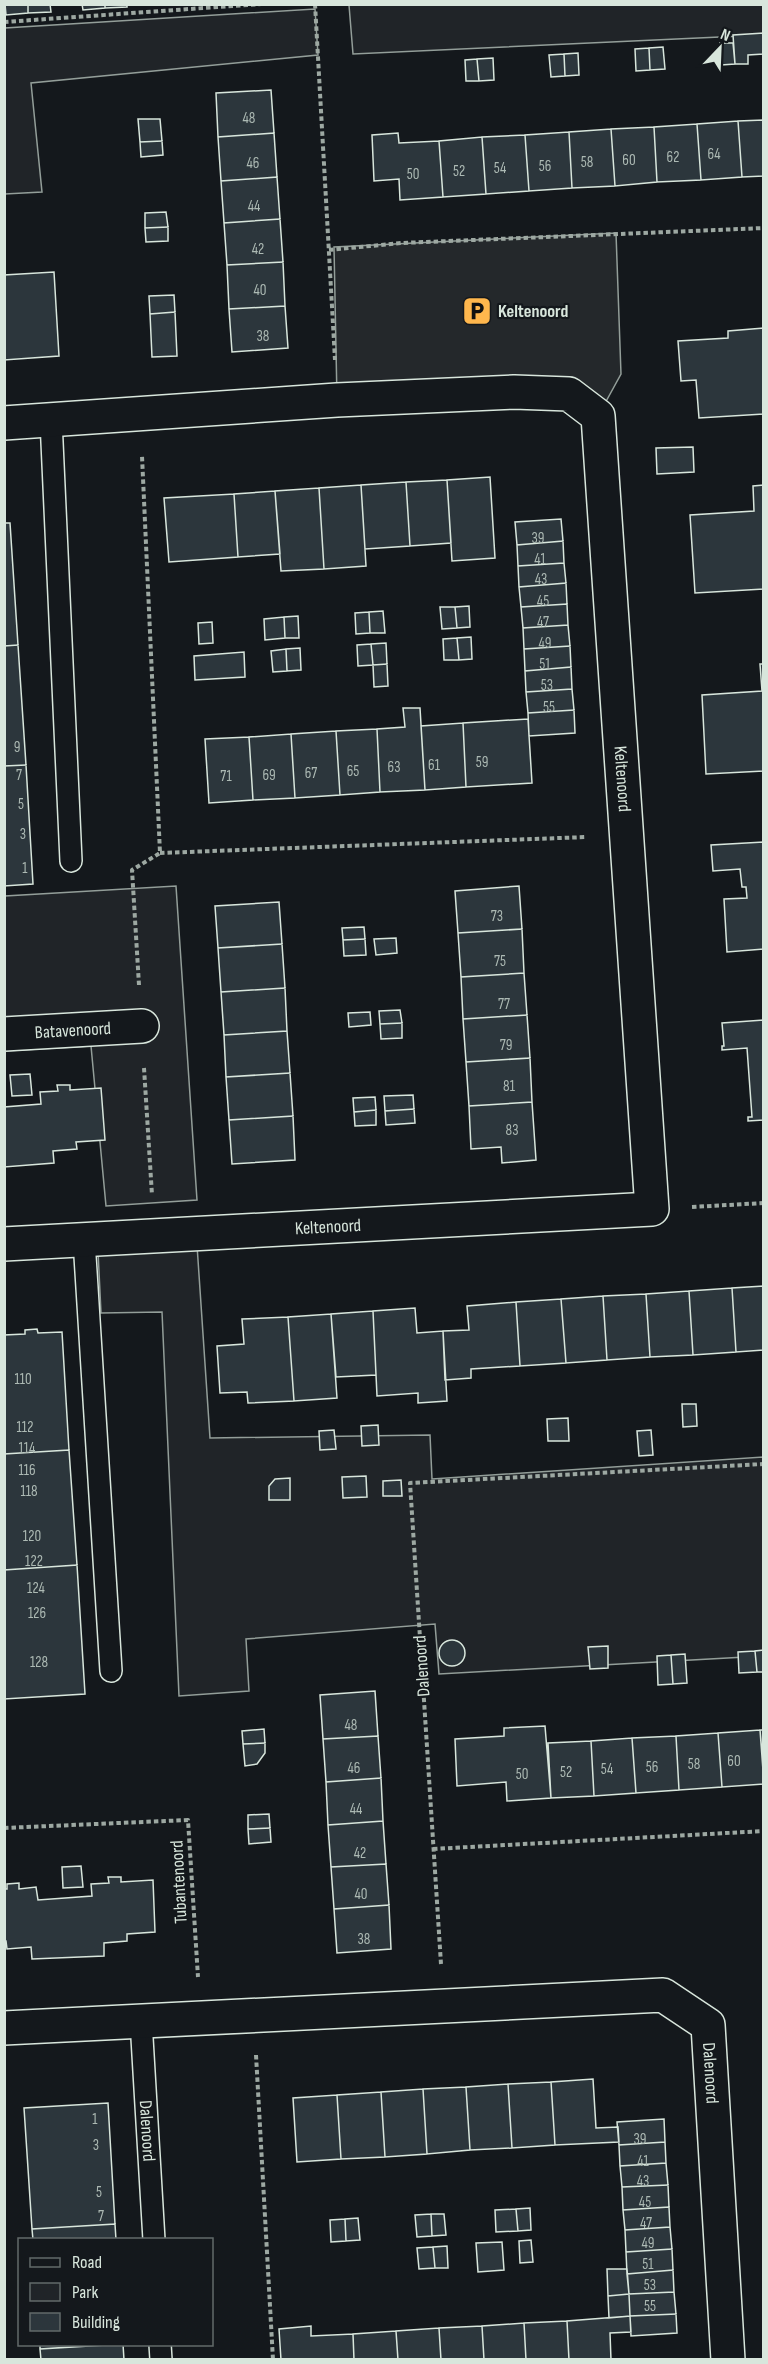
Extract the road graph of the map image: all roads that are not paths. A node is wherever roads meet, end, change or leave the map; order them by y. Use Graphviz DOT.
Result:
graph roads {
  1 [pos="51,420"];
  2 [pos="4,423"];
  3 [pos="71,861"];
  4 [pos="142,1026"];
  5 [pos="4,1034"];
  6 [pos="84,1240"];
  7 [pos="4,1244"];
  8 [pos="111,1671"];
  9 [pos="141,2021"];
  10 [pos="4,2028"];
  11 [pos="154,2238"];
  12 [pos="728,2360"];
  1 -- 2 [label="street, Keltenoord"];
  1 -- 3 [label="lane"];
  1 -- 6 [label="street, Keltenoord"];
  4 -- 5 [label="street, Batavenoord"];
  6 -- 7 [label="street, Keltenoord"];
  6 -- 8 [label="lane"];
  9 -- 10 [label="street, Dalenoord"];
  9 -- 11 [label="lane, Dalenoord"];
  9 -- 12 [label="street, Dalenoord"];
}
